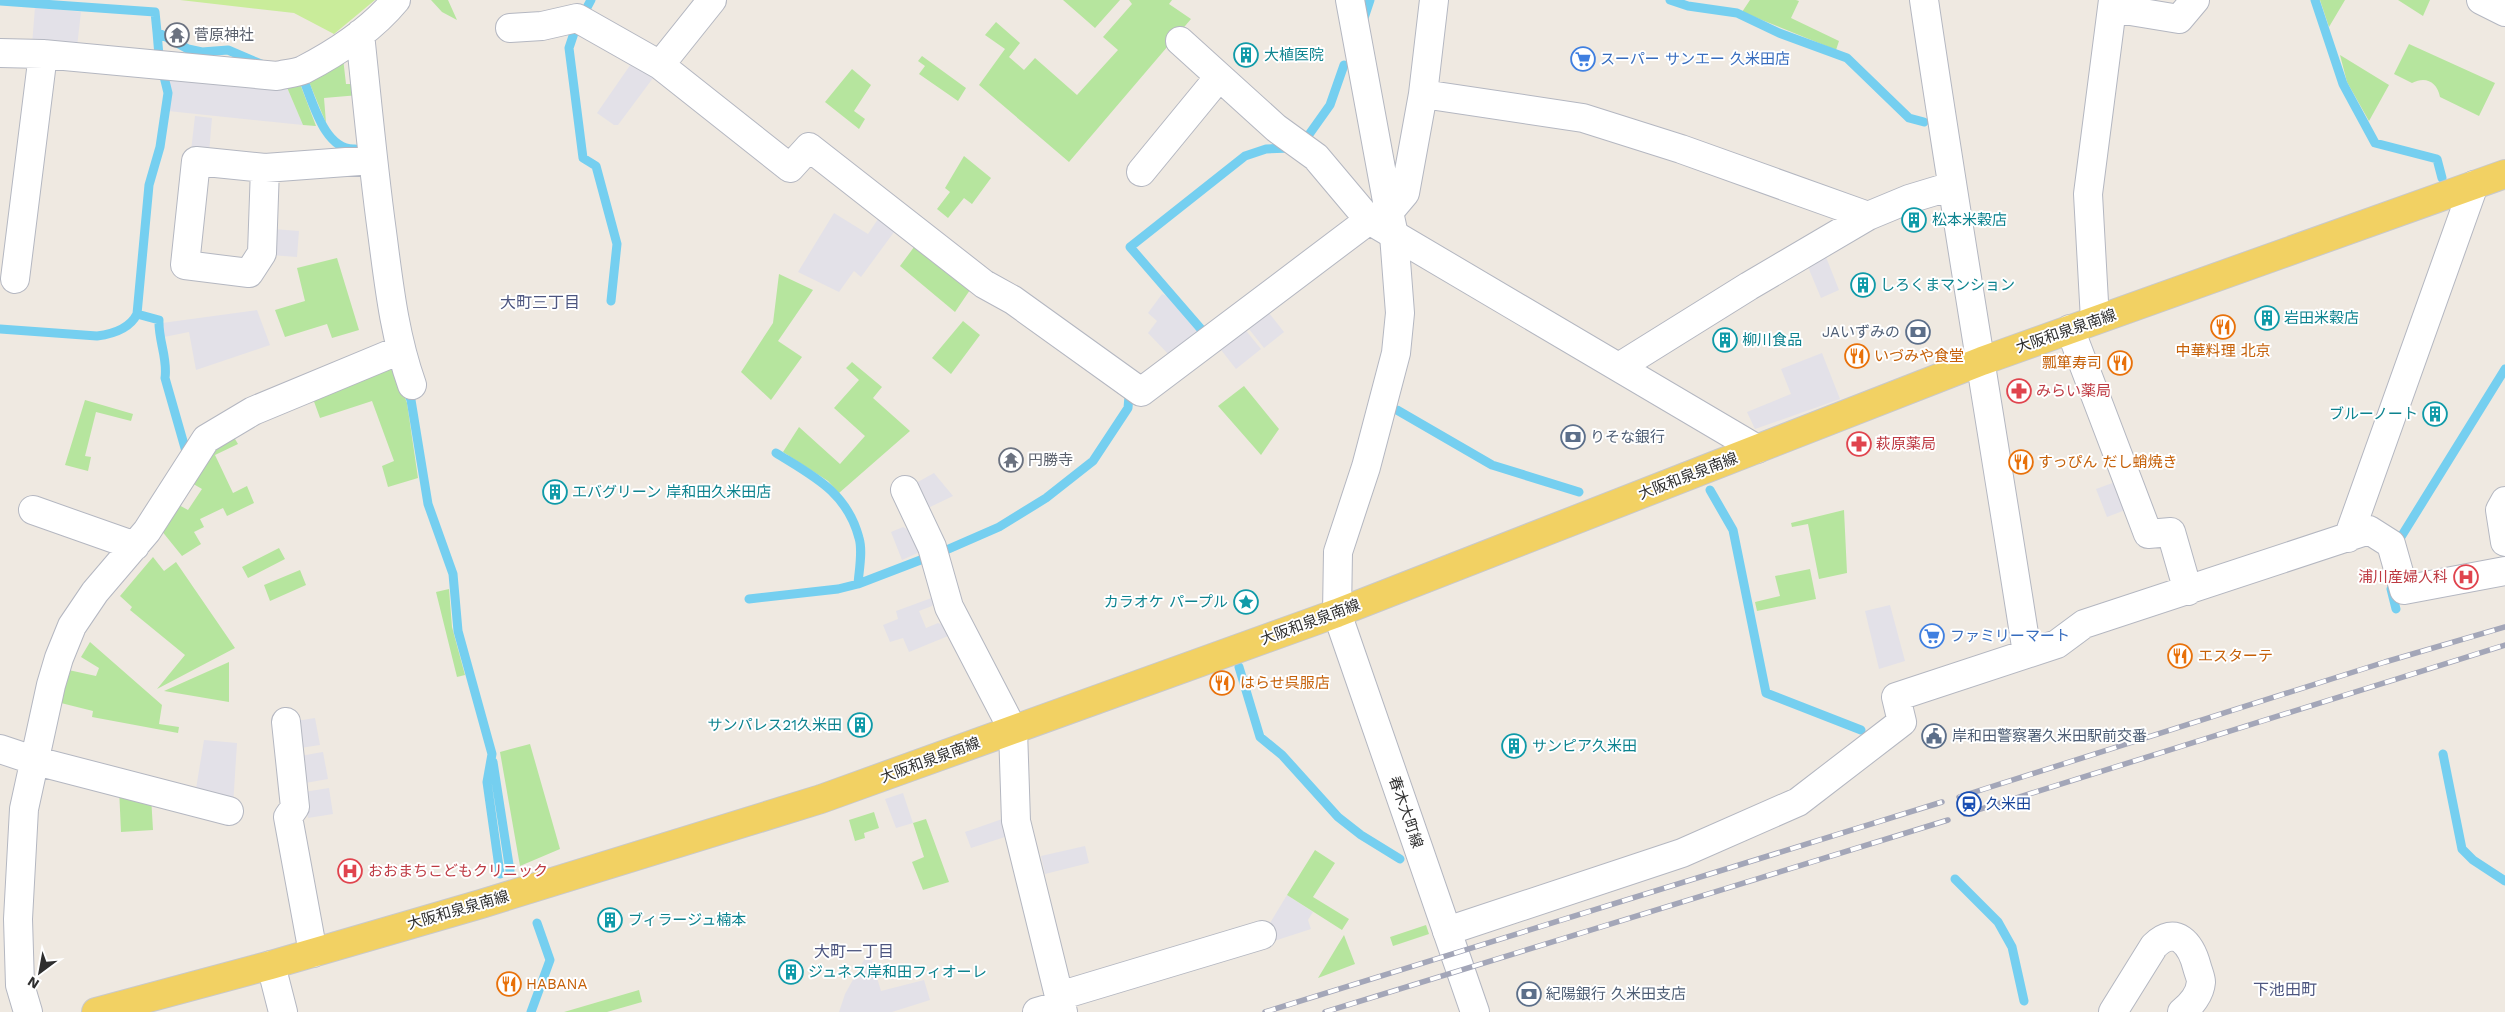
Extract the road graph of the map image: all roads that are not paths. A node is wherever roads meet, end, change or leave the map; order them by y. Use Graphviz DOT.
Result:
graph roads {
  1 [pos="396,0"];
  2 [pos="712,0"];
  3 [pos="1350,0"];
  4 [pos="1434,0"];
  5 [pos="1924,0"];
  6 [pos="2195,0"];
  7 [pos="2481,0"];
  8 [pos="2112,4"];
  9 [pos="2505,12"];
  10 [pos="510,28"];
  11 [pos="360,34"];
  12 [pos="1180,42"];
  13 [pos="0,53"];
  14 [pos="43,54"];
  15 [pos="660,65"];
  16 [pos="1219,77"];
  17 [pos="1423,94"];
  18 [pos="373,160"];
  19 [pos="265,168"];
  20 [pos="1141,172"];
  21 [pos="2505,174"];
  22 [pos="2474,185"];
  23 [pos="1952,186"];
  24 [pos="1868,216"];
  25 [pos="1384,222"];
  26 [pos="15,278"];
  27 [pos="2082,325"];
  28 [pos="400,350"];
  29 [pos="1982,361"];
  30 [pos="1619,367"];
  31 [pos="412,385"];
  32 [pos="1757,449"];
  33 [pos="2505,502"];
  34 [pos="904,505"];
  35 [pos="33,510"];
  36 [pos="2348,538"];
  37 [pos="2505,542"];
  38 [pos="135,546"];
  39 [pos="2505,571"];
  40 [pos="2188,591"];
  41 [pos="1337,613"];
  42 [pos="2027,653"];
  43 [pos="286,722"];
  44 [pos="1013,730"];
  45 [pos="0,749"];
  46 [pos="36,760"];
  47 [pos="229,811"];
  48 [pos="1447,931"];
  49 [pos="1262,934"];
  50 [pos="312,953"];
  51 [pos="271,965"];
  52 [pos="2133,1000"];
  53 [pos="1055,1006"];
  54 [pos="105,1011"];
  55 [pos="28,1012"];
  56 [pos="283,1012"];
  57 [pos="1475,1012"];
  58 [pos="2113,1012"];
  59 [pos="2182,1012"];
  1 -- 11 [label="street"];
  2 -- 15 [label="street"];
  3 -- 25 [label="street"];
  4 -- 17 [label="street"];
  5 -- 23 [label="street"];
  6 -- 8 [label="street"];
  7 -- 9 [label="street"];
  8 -- 27 [label="street"];
  10 -- 15 [label="street"];
  11 -- 14 [label="street"];
  11 -- 18 [label="street"];
  12 -- 16 [label="street"];
  13 -- 14 [label="street"];
  14 -- 26 [label="street"];
  15 -- 25 [label="street"];
  16 -- 20 [label="street"];
  16 -- 25 [label="street"];
  17 -- 24 [label="street"];
  17 -- 25 [label="street"];
  18 -- 19 [label="street"];
  18 -- 28 [label="street"];
  19 -- 19 [label="street"];
  21 -- 22 [label="main road, 大阪和泉泉南線"];
  22 -- 27 [label="main road, 大阪和泉泉南線"];
  22 -- 36 [label="street"];
  23 -- 24 [label="street"];
  23 -- 29 [label="street"];
  24 -- 30 [label="street"];
  25 -- 30 [label="street"];
  25 -- 41 [label="street"];
  27 -- 29 [label="main road, 大阪和泉泉南線"];
  27 -- 40 [label="street"];
  28 -- 31 [label="street"];
  28 -- 38 [label="street"];
  29 -- 32 [label="main road, 大阪和泉泉南線"];
  29 -- 42 [label="street"];
  30 -- 32 [label="street"];
  32 -- 41 [label="main road, 大阪和泉泉南線"];
  33 -- 37 [label="street"];
  34 -- 44 [label="street"];
  35 -- 38 [label="street"];
  36 -- 39 [label="street"];
  36 -- 40 [label="street"];
  38 -- 46 [label="street"];
  40 -- 42 [label="street"];
  41 -- 44 [label="main road, 大阪和泉泉南線"];
  41 -- 48 [label="street, 春木大町線"];
  42 -- 48 [label="street"];
  43 -- 50 [label="street"];
  44 -- 50 [label="main road, 大阪和泉泉南線"];
  44 -- 53 [label="street"];
  45 -- 46 [label="street"];
  46 -- 47 [label="street"];
  46 -- 55 [label="street"];
  48 -- 57 [label="street, 春木大町線"];
  49 -- 53 [label="street"];
  50 -- 51 [label="main road, 大阪和泉泉南線"];
  51 -- 54 [label="main road, 大阪和泉泉南線"];
  51 -- 56 [label="street"];
  52 -- 58 [label="street"];
  52 -- 59 [label="street"];
}
